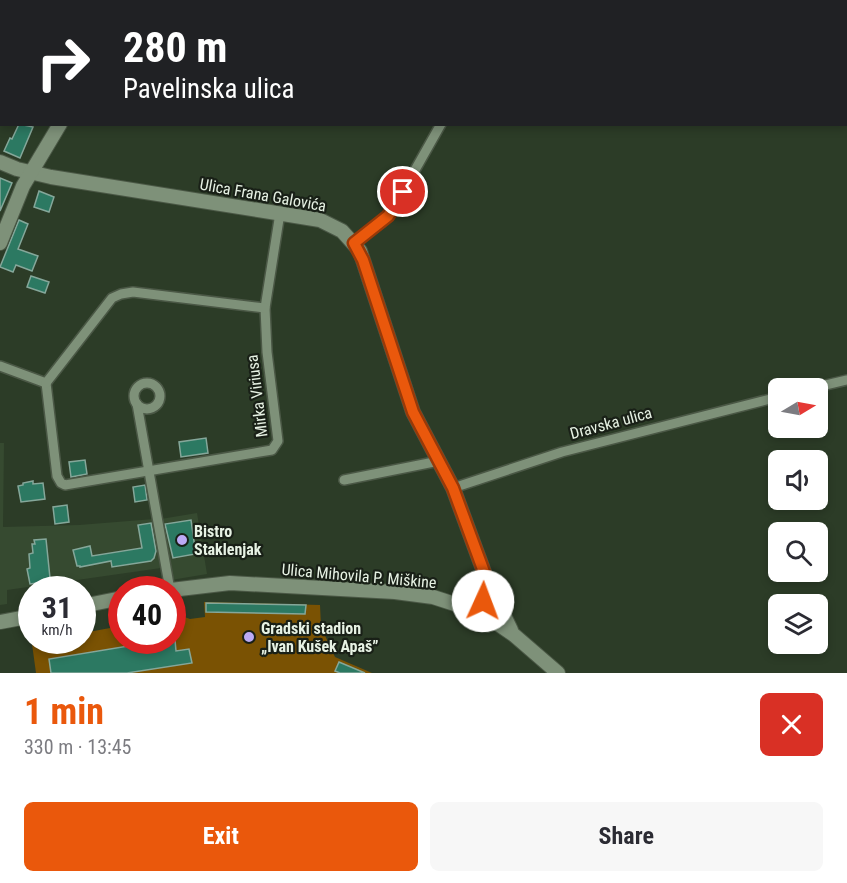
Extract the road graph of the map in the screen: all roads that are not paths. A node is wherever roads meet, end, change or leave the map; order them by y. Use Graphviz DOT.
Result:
graph roads {
  1 [pos="59,126"];
  2 [pos="440,126"];
  3 [pos="0,162"];
  4 [pos="31,172"];
  5 [pos="280,213"];
  6 [pos="0,243"];
  7 [pos="354,243"];
  8 [pos="265,308"];
  9 [pos="0,366"];
  10 [pos="847,380"];
  11 [pos="46,383"];
  12 [pos="828,384"];
  13 [pos="768,400"];
  14 [pos="137,404"];
  15 [pos="439,462"];
  16 [pos="150,471"];
  17 [pos="344,480"];
  18 [pos="453,488"];
  19 [pos="485,575"];
  20 [pos="168,576"];
  21 [pos="186,588"];
  22 [pos="453,603"];
  23 [pos="479,613"];
  24 [pos="18,619"];
  25 [pos="0,622"];
  26 [pos="514,635"];
  27 [pos="558,673"];
  1 -- 4 [label="street"];
  2 -- 7 [label="street"];
  3 -- 4 [label="street, Ulica Frana Galovića"];
  4 -- 5 [label="street, Ulica Frana Galovića"];
  4 -- 6 [label="street"];
  5 -- 7 [label="street, Ulica Frana Galovića"];
  5 -- 8 [label="street, Mirka Viriusa"];
  7 -- 15 [label="street, Ulica Frana Galovića"];
  8 -- 11 [label="street"];
  8 -- 16 [label="street, Mirka Viriusa"];
  9 -- 11 [label="street"];
  10 -- 12 [label="street"];
  11 -- 16 [label="street, Mirka Viriusa"];
  13 -- 18 [label="street, Dravska ulica"];
  14 -- 16 [label="street"];
  15 -- 17 [label="street"];
  15 -- 18 [label="street, Ulica Frana Galovića"];
  16 -- 20 [label="street"];
  18 -- 19 [label="street, Ulica Frana Galovića"];
  19 -- 22 [label="street"];
  19 -- 23 [label="street, Ulica Frana Galovića"];
  19 -- 26 [label="street"];
  21 -- 22 [label="street, Ulica Mihovila P. Miškine"];
  22 -- 23 [label="street, Ulica Mihovila P. Miškine"];
  23 -- 26 [label="street, Ulica Mihovila P. Miškine"];
  24 -- 25 [label="street"];
  26 -- 27 [label="street, Ulica Mihovila P. Miškine"];
}
